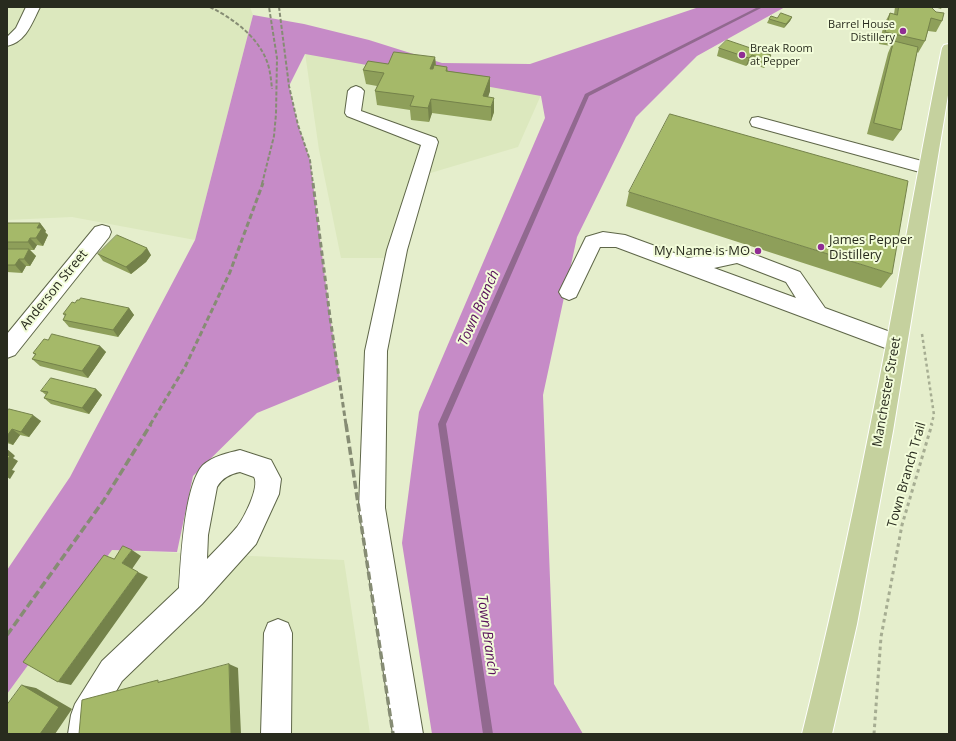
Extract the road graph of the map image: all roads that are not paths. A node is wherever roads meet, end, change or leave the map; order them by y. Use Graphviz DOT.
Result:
graph roads {
  1 [pos="32,7"];
  2 [pos="7,42"];
  3 [pos="948,60"];
  4 [pos="356,91"];
  5 [pos="758,122"];
  6 [pos="926,168"];
  7 [pos="102,232"];
  8 [pos="686,266"];
  9 [pos="569,292"];
  10 [pos="818,315"];
  11 [pos="896,343"];
  12 [pos="7,348"];
  13 [pos="192,594"];
  14 [pos="278,633"];
  15 [pos="83,734"];
  16 [pos="276,734"];
  17 [pos="408,734"];
  18 [pos="817,734"];
  1 -- 2 [label="street"];
  3 -- 6 [label="main road, Manchester Street"];
  4 -- 17 [label="street"];
  5 -- 6 [label="street"];
  6 -- 11 [label="main road, Manchester Street"];
  7 -- 12 [label="street, Anderson Street"];
  8 -- 9 [label="street"];
  8 -- 10 [label="street"];
  8 -- 10 [label="street"];
  10 -- 11 [label="street"];
  11 -- 18 [label="main road, Manchester Street"];
  13 -- 13 [label="street"];
  13 -- 15 [label="street"];
  14 -- 16 [label="street"];
}
